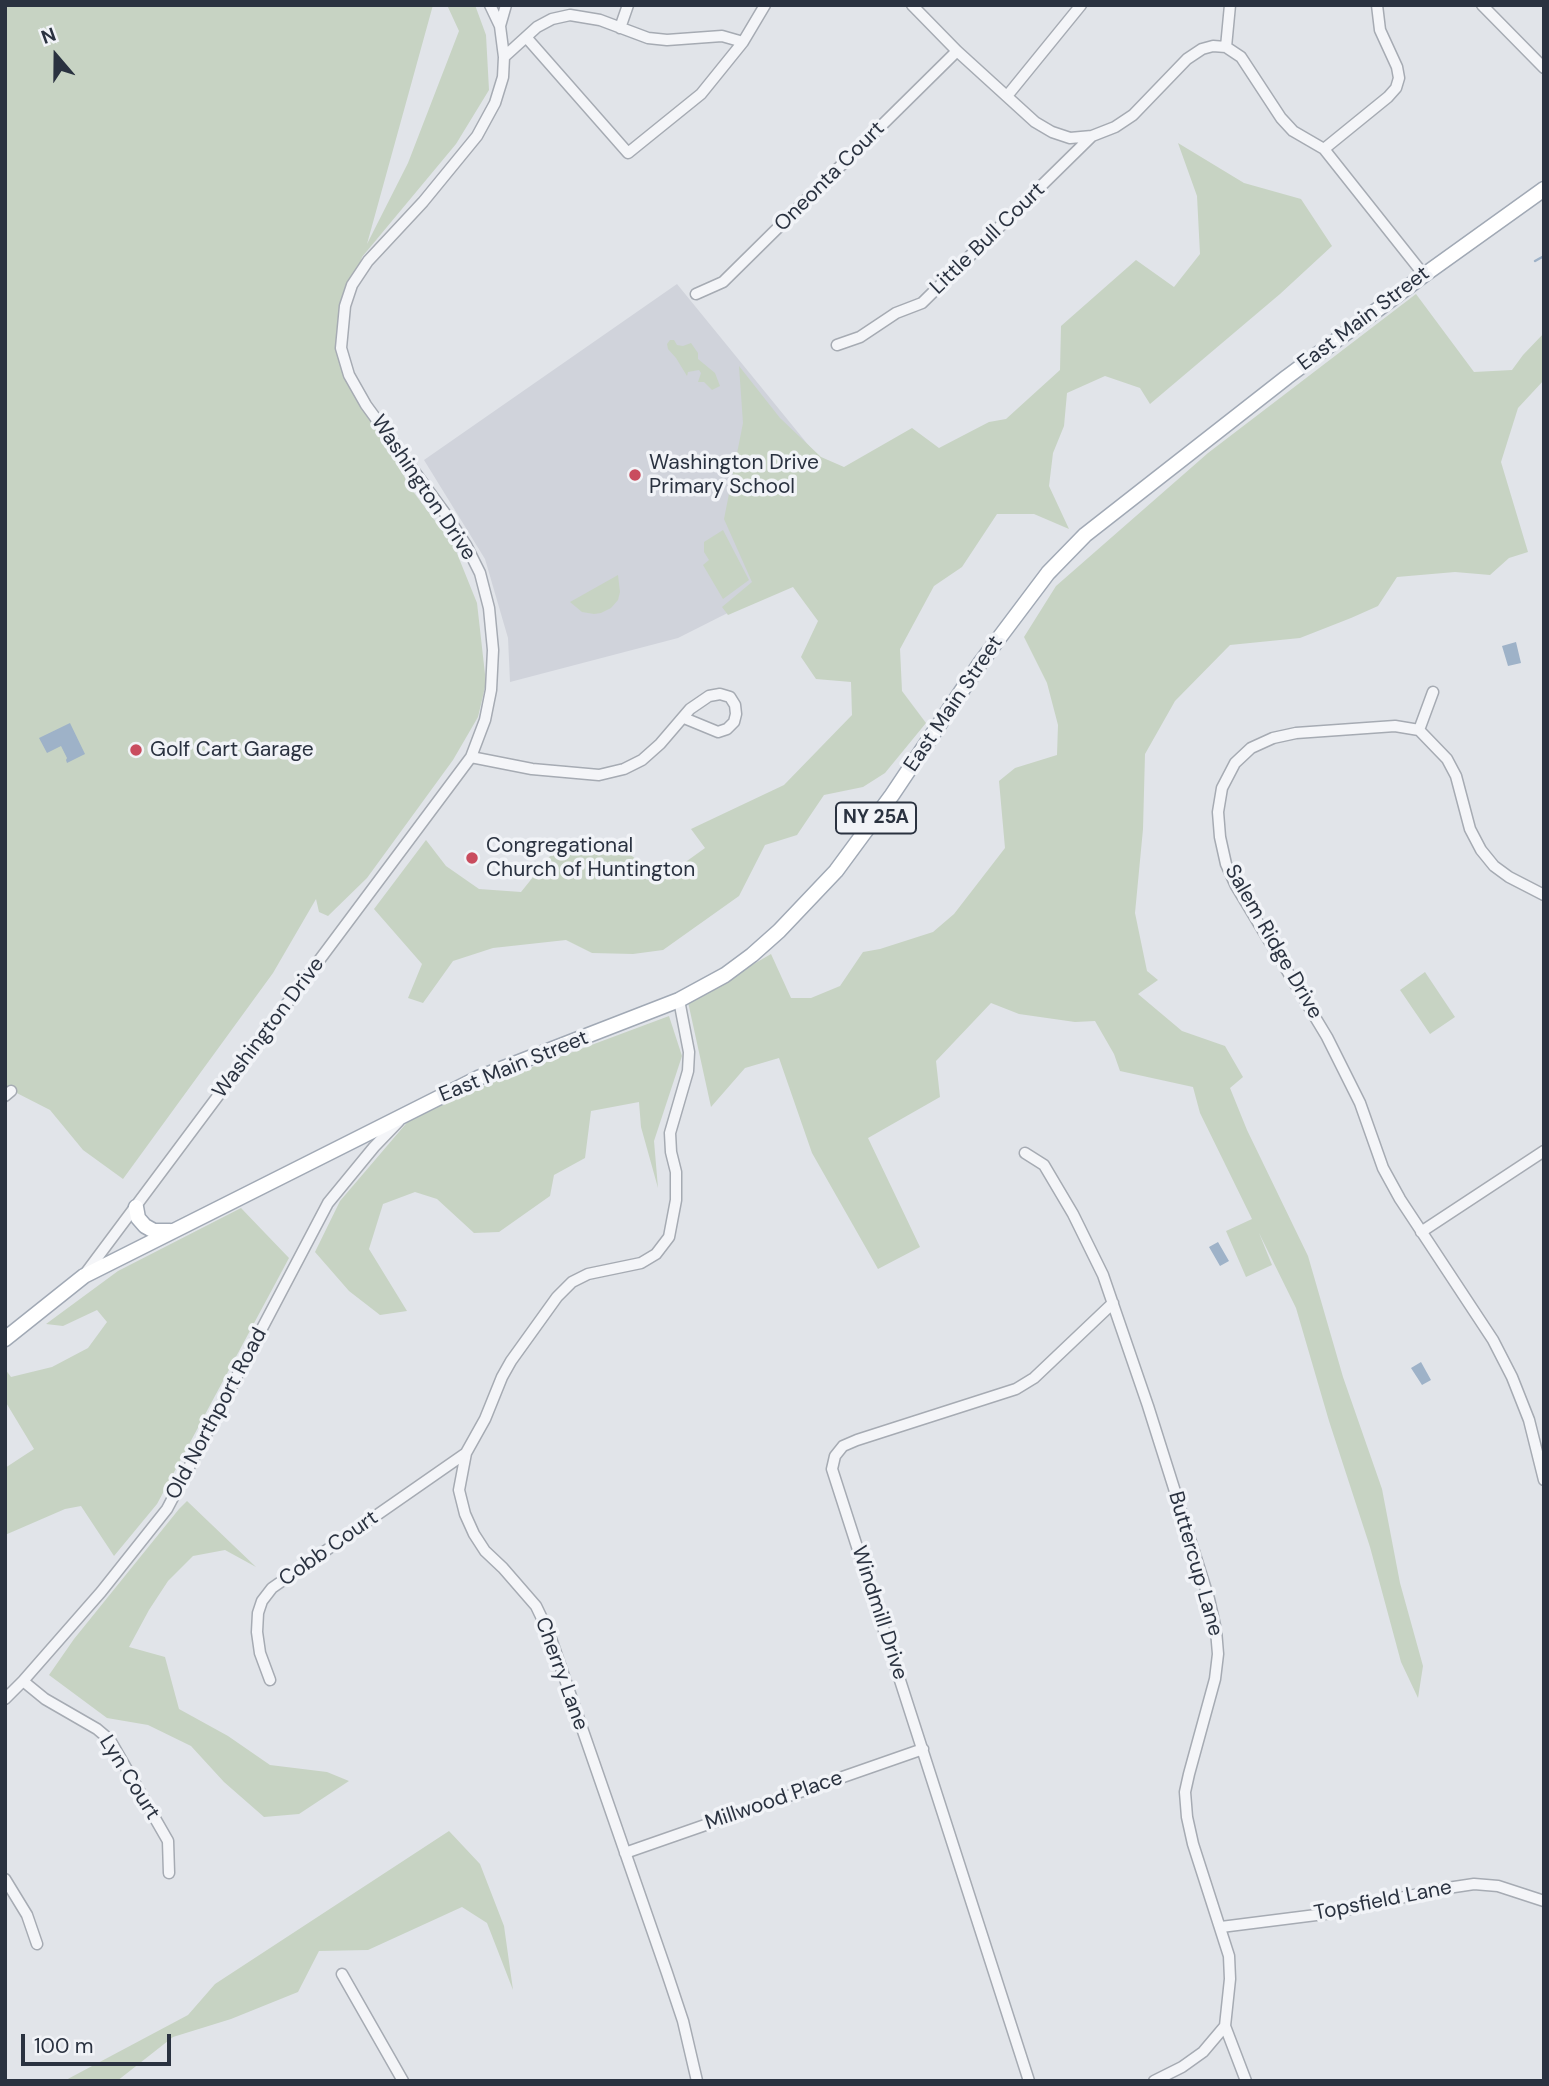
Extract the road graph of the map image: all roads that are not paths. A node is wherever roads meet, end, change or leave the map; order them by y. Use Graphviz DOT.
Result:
graph roads {
  1 [pos="490,5"];
  2 [pos="506,5"];
  3 [pos="628,5"];
  4 [pos="765,5"];
  5 [pos="1081,5"];
  6 [pos="1230,5"];
  7 [pos="1377,5"];
  8 [pos="1482,5"];
  9 [pos="917,7"];
  10 [pos="499,26"];
  11 [pos="620,27"];
  12 [pos="526,37"];
  13 [pos="743,42"];
  14 [pos="1226,47"];
  15 [pos="957,51"];
  16 [pos="505,57"];
  17 [pos="1544,68"];
  18 [pos="1007,96"];
  19 [pos="1092,136"];
  20 [pos="1324,149"];
  21 [pos="1544,189"];
  22 [pos="1424,275"];
  23 [pos="696,294"];
  24 [pos="837,345"];
  25 [pos="1433,692"];
  26 [pos="684,718"];
  27 [pos="1419,730"];
  28 [pos="471,757"];
  29 [pos="1544,895"];
  30 [pos="679,1000"];
  31 [pos="406,1113"];
  32 [pos="1544,1151"];
  33 [pos="1025,1153"];
  34 [pos="136,1208"];
  35 [pos="172,1231"];
  36 [pos="1421,1232"];
  37 [pos="83,1276"];
  38 [pos="1113,1303"];
  39 [pos="5,1339"];
  40 [pos="466,1453"];
  41 [pos="1544,1480"];
  42 [pos="270,1680"];
  43 [pos="23,1681"];
  44 [pos="5,1699"];
  45 [pos="923,1749"];
  46 [pos="625,1853"];
  47 [pos="169,1873"];
  48 [pos="5,1880"];
  49 [pos="1544,1901"];
  50 [pos="1220,1927"];
  51 [pos="37,1944"];
  52 [pos="342,1974"];
  53 [pos="1225,2026"];
  54 [pos="403,2081"];
  55 [pos="697,2081"];
  56 [pos="1029,2081"];
  57 [pos="1154,2081"];
  58 [pos="1246,2081"];
  1 -- 10 [label="street, Washington Drive"];
  2 -- 10 [label="street"];
  3 -- 11 [label="street"];
  4 -- 13 [label="street"];
  5 -- 18 [label="street"];
  6 -- 14 [label="street"];
  7 -- 20 [label="street"];
  8 -- 17 [label="street"];
  9 -- 15 [label="street"];
  10 -- 16 [label="street, Washington Drive"];
  11 -- 12 [label="street"];
  11 -- 13 [label="street"];
  12 -- 13 [label="street"];
  12 -- 16 [label="street"];
  14 -- 19 [label="street"];
  14 -- 20 [label="street"];
  15 -- 18 [label="street"];
  15 -- 23 [label="street, Oneonta Court"];
  16 -- 28 [label="street, Washington Drive"];
  18 -- 19 [label="street"];
  19 -- 24 [label="street, Little Bull Court"];
  20 -- 22 [label="street"];
  21 -- 22 [label="main road, East Main Street / NY 25A"];
  22 -- 30 [label="main road, East Main Street / NY 25A"];
  25 -- 27 [label="street"];
  26 -- 26 [label="street"];
  26 -- 28 [label="street"];
  27 -- 29 [label="street"];
  27 -- 36 [label="street, Salem Ridge Drive"];
  28 -- 34 [label="street, Washington Drive"];
  30 -- 31 [label="main road, East Main Street / NY 25A"];
  30 -- 40 [label="street, Cherry Lane"];
  31 -- 35 [label="main road, East Main Street / NY 25A"];
  31 -- 43 [label="street, Old Northport Road"];
  32 -- 36 [label="street"];
  33 -- 38 [label="street, Buttercup Lane"];
  34 -- 35 [label="main road"];
  34 -- 37 [label="street, Washington Drive"];
  35 -- 37 [label="main road, East Main Street / NY 25A"];
  36 -- 41 [label="street, Salem Ridge Drive"];
  37 -- 39 [label="main road, East Main Street / NY 25A"];
  38 -- 45 [label="street, Windmill Drive"];
  38 -- 50 [label="street, Buttercup Lane"];
  40 -- 42 [label="street, Cobb Court"];
  40 -- 46 [label="street, Cherry Lane"];
  43 -- 44 [label="street, Old Northport Road"];
  43 -- 47 [label="street, Lyn Court"];
  45 -- 46 [label="street, Millwood Place"];
  45 -- 56 [label="street, Windmill Drive"];
  46 -- 55 [label="street, Cherry Lane"];
  48 -- 51 [label="street"];
  49 -- 50 [label="street, Topsfield Lane"];
  50 -- 53 [label="street, Buttercup Lane"];
  52 -- 54 [label="street"];
  53 -- 57 [label="street"];
  53 -- 58 [label="street, Buttercup Lane"];
}
